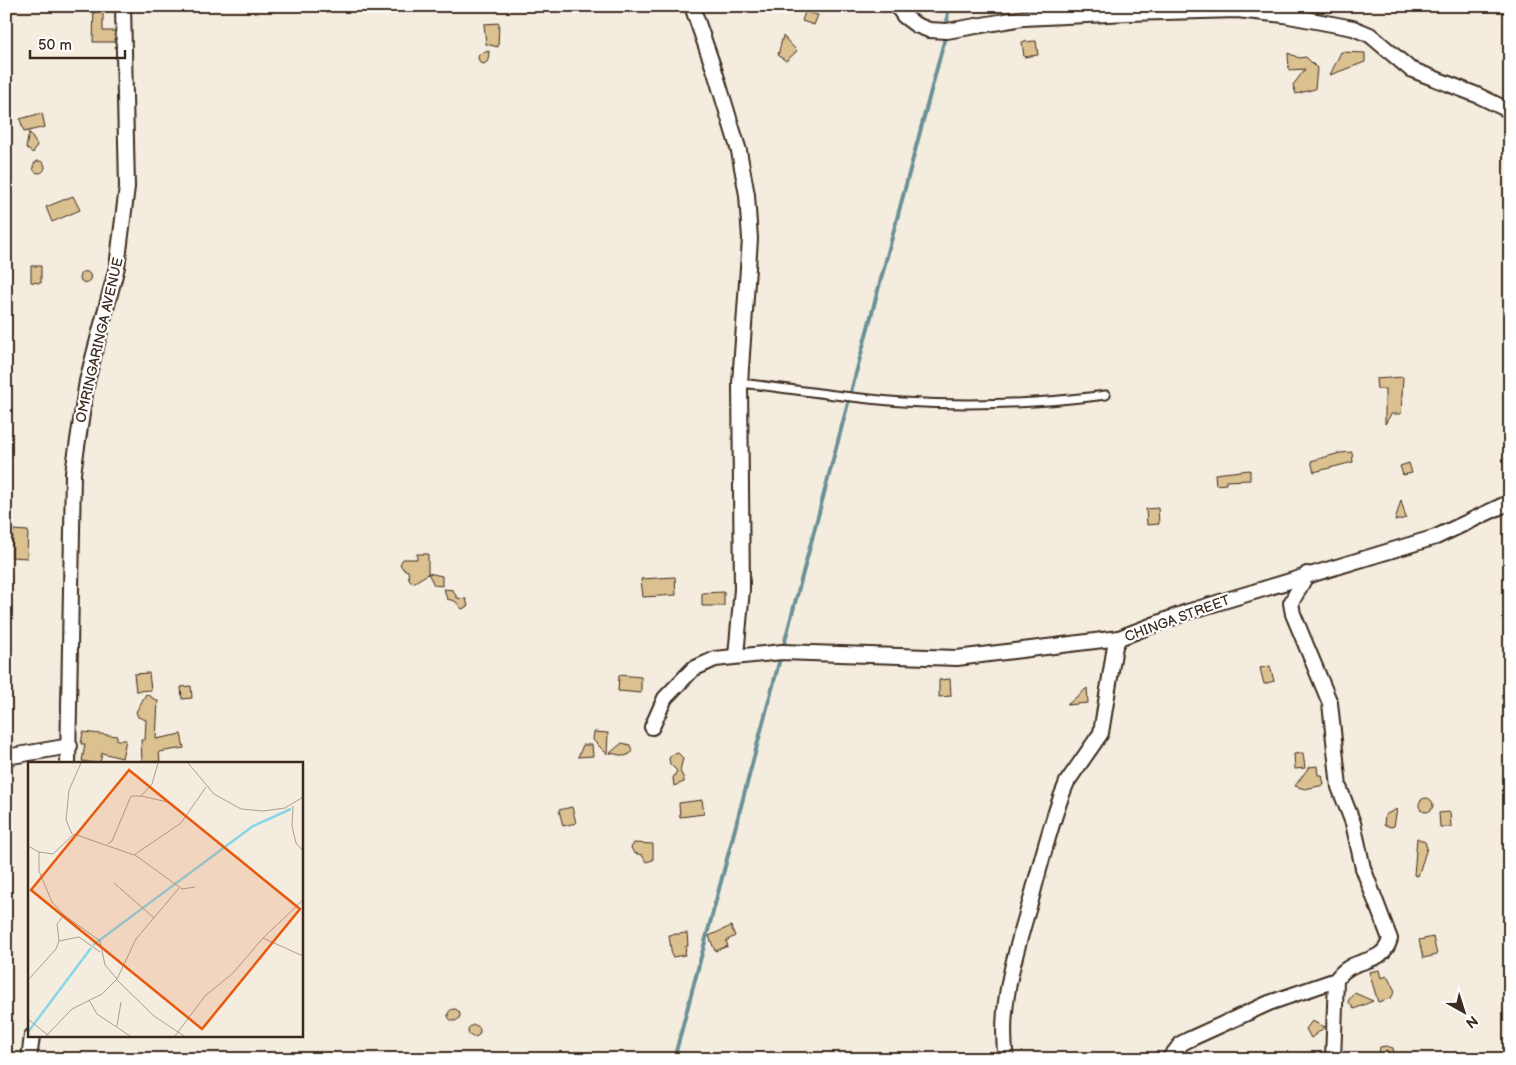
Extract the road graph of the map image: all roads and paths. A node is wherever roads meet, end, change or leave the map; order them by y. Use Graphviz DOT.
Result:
graph roads {
  1 [pos="123,6"];
  2 [pos="692,6"];
  3 [pos="898,6"];
  4 [pos="1237,8"];
  5 [pos="1510,111"];
  6 [pos="740,383"];
  7 [pos="1106,395"];
  8 [pos="1510,502"];
  9 [pos="1307,574"];
  10 [pos="1119,638"];
  11 [pos="736,656"];
  12 [pos="652,727"];
  13 [pos="70,746"];
  14 [pos="6,757"];
  15 [pos="68,762"];
  16 [pos="1336,980"];
  17 [pos="32,1038"];
  18 [pos="30,1059"];
  19 [pos="1006,1059"];
  20 [pos="1169,1059"];
  21 [pos="1334,1059"];
  1 -- 13 [label="street, OMRINGARINGA AVENUE"];
  2 -- 6 [label="street"];
  3 -- 4 [label="street"];
  4 -- 5 [label="street"];
  6 -- 7 [label="lane"];
  6 -- 11 [label="street"];
  8 -- 9 [label="street, CHINGA STREET"];
  9 -- 10 [label="street, CHINGA STREET"];
  9 -- 16 [label="street"];
  10 -- 11 [label="street"];
  10 -- 19 [label="street, CHINGA STREET"];
  11 -- 12 [label="street"];
  13 -- 14 [label="street"];
  13 -- 15 [label="street, OMRINGARINGA AVENUE"];
  16 -- 20 [label="street"];
  16 -- 21 [label="street"];
  17 -- 18 [label="street"];
}
